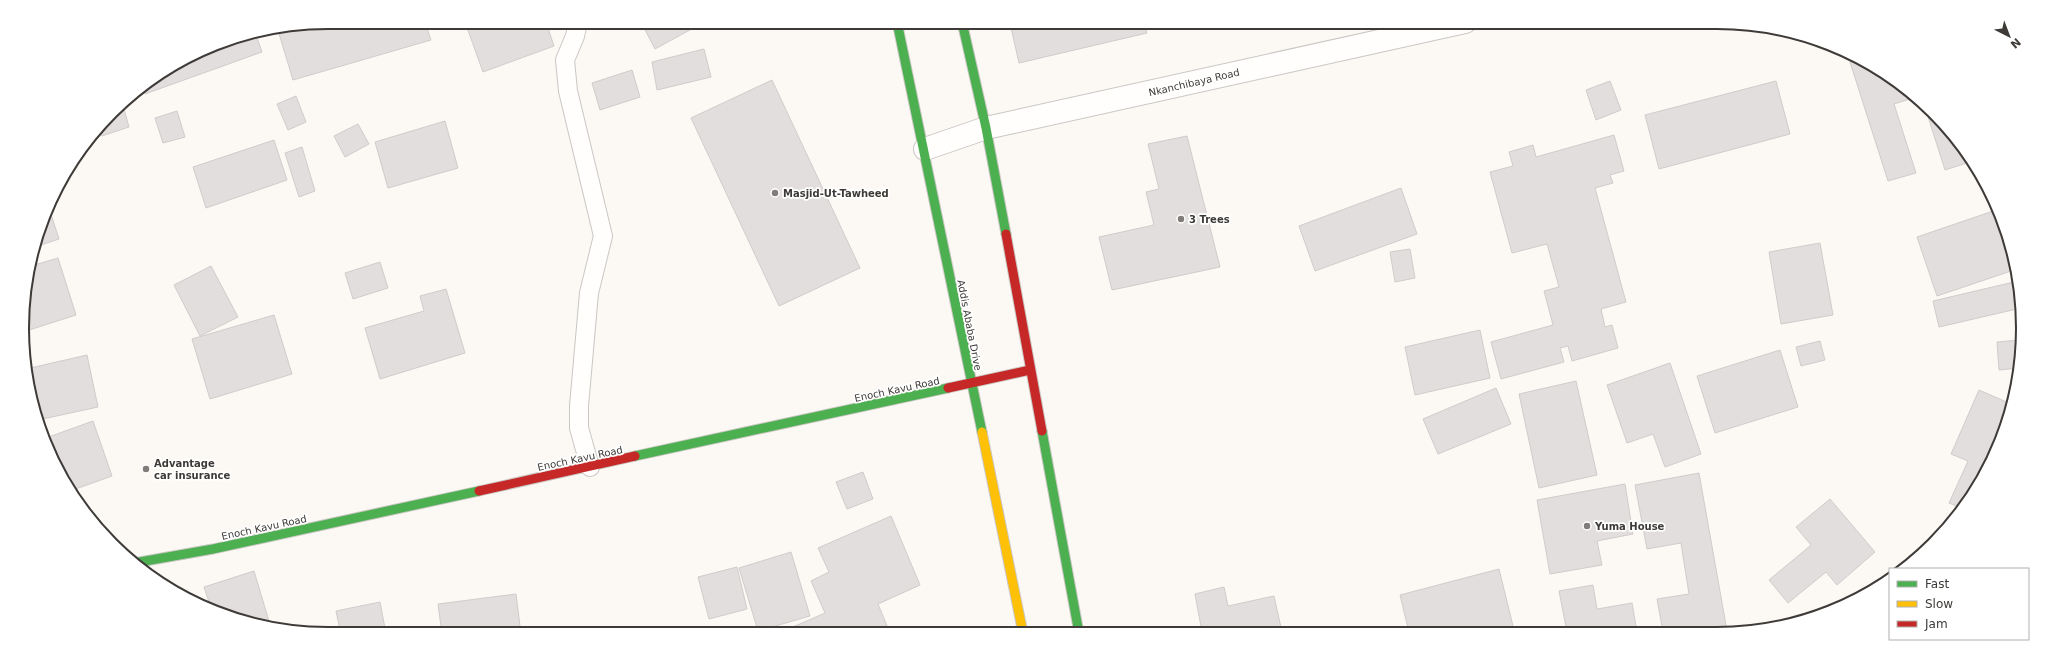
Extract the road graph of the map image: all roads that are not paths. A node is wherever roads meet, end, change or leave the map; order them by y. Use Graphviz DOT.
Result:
graph roads {
  1 [pos="576,29"];
  2 [pos="899,29"];
  3 [pos="964,29"];
  4 [pos="1433,29"];
  5 [pos="986,128"];
  6 [pos="925,149"];
  7 [pos="1030,370"];
  8 [pos="971,384"];
  9 [pos="590,467"];
  10 [pos="142,562"];
  11 [pos="1022,627"];
  12 [pos="1078,627"];
  1 -- 9 [label="lane"];
  2 -- 6 [label="main road, Addis Ababa Drive"];
  3 -- 5 [label="main road"];
  4 -- 5 [label="street, Nkanchibaya Road"];
  5 -- 6 [label="street, Nkanchibaya Road"];
  5 -- 7 [label="main road"];
  6 -- 8 [label="main road, Addis Ababa Drive"];
  7 -- 8 [label="main road, Enoch Kavu Road"];
  7 -- 12 [label="main road"];
  8 -- 9 [label="main road, Enoch Kavu Road"];
  8 -- 11 [label="main road, Addis Ababa Drive"];
  9 -- 10 [label="main road, Enoch Kavu Road"];
}
